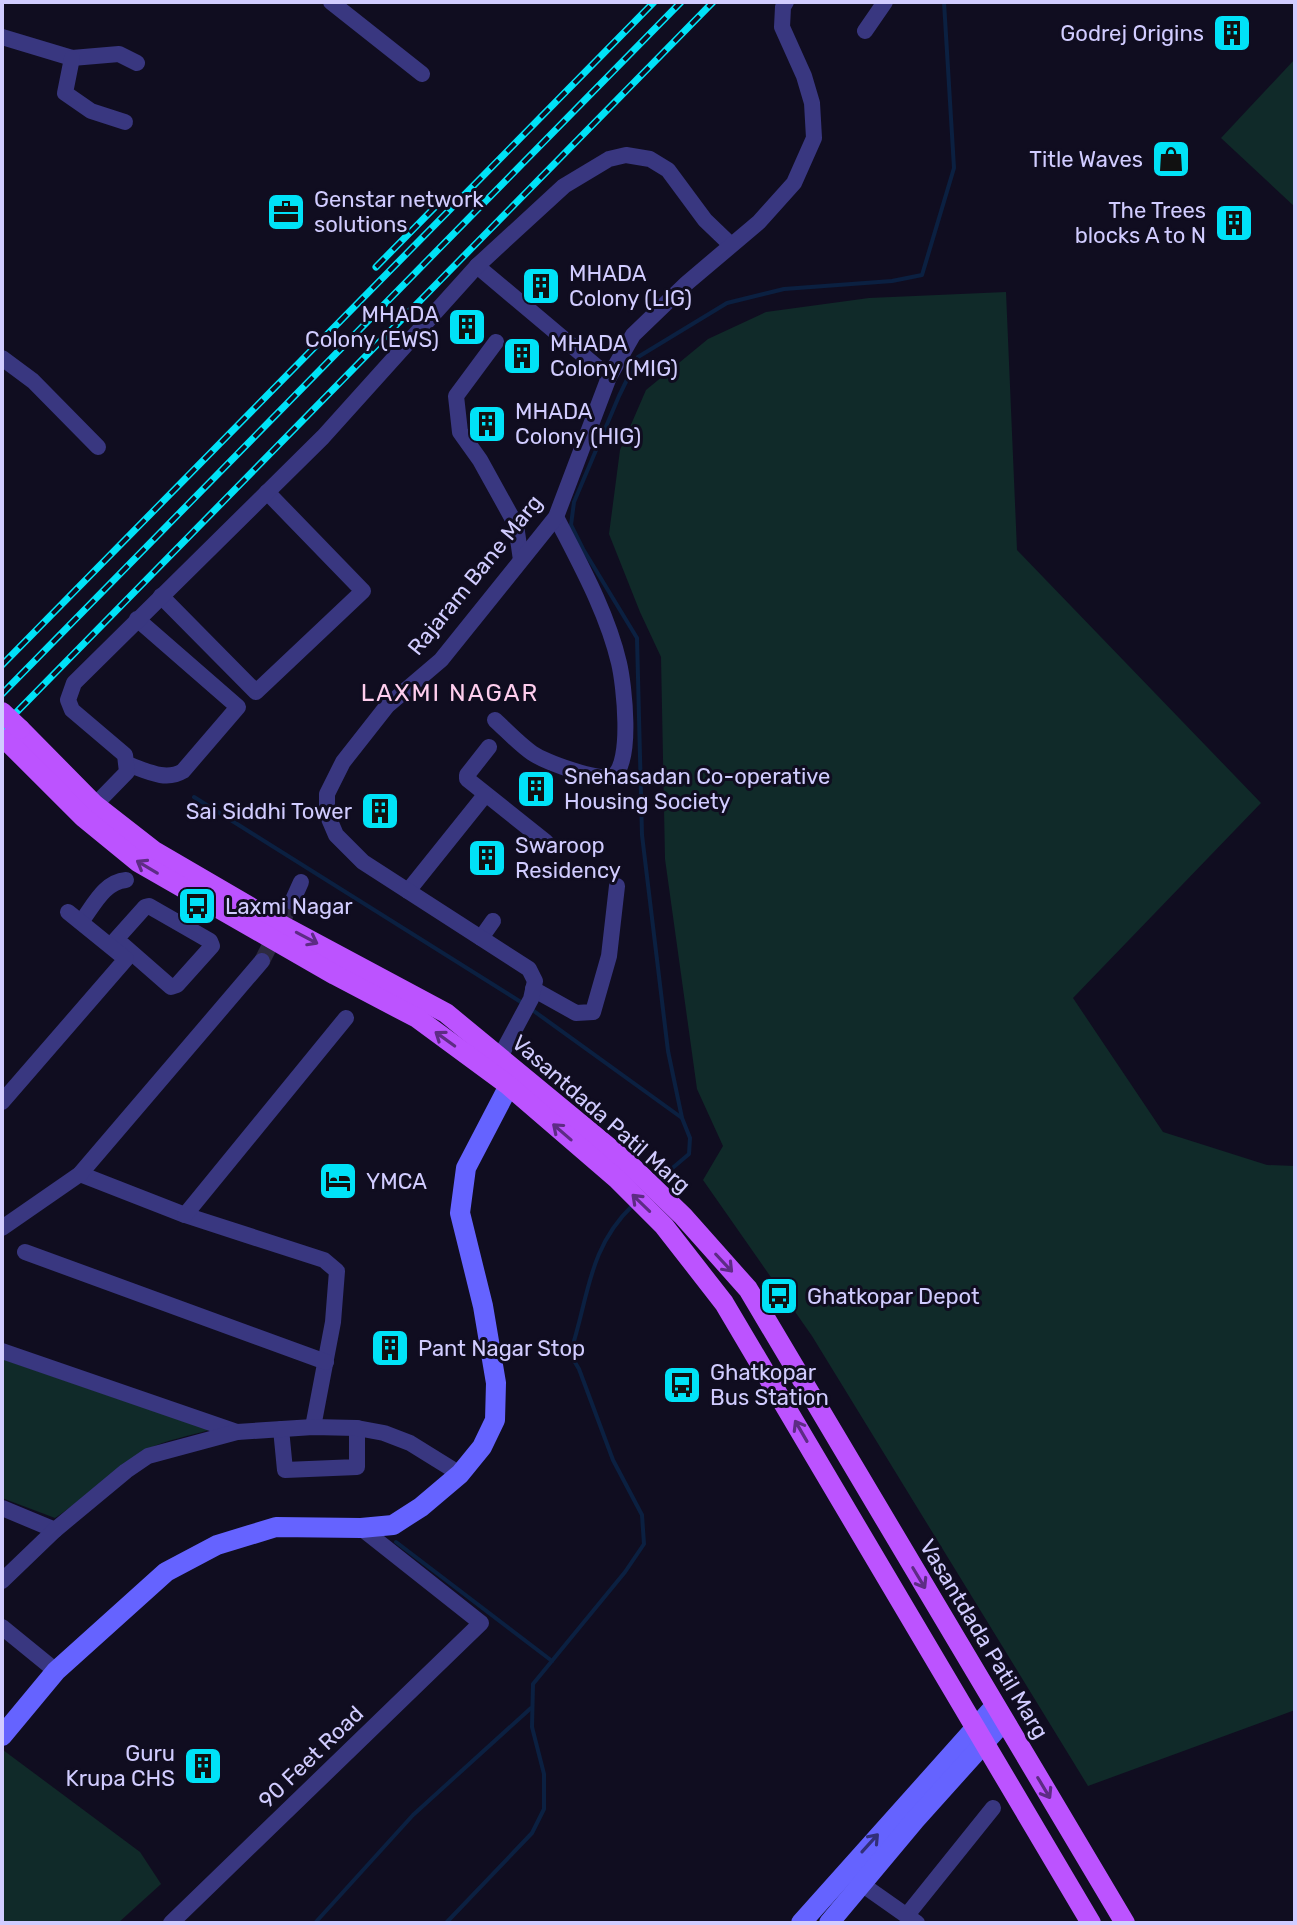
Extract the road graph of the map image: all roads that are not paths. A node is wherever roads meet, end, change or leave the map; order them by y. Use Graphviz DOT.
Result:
graph roads {
  1 [pos="331,2"];
  2 [pos="786,2"];
  3 [pos="885,2"];
  4 [pos="865,31"];
  5 [pos="2,37"];
  6 [pos="72,58"];
  7 [pos="137,63"];
  8 [pos="422,74"];
  9 [pos="125,122"];
  10 [pos="731,245"];
  11 [pos="477,266"];
  12 [pos="496,342"];
  13 [pos="2,358"];
  14 [pos="609,377"];
  15 [pos="98,447"];
  16 [pos="267,492"];
  17 [pos="556,517"];
  18 [pos="521,560"];
  19 [pos="161,596"];
  20 [pos="137,619"];
  21 [pos="2,712"];
  22 [pos="495,720"];
  23 [pos="10,736"];
  24 [pos="489,747"];
  25 [pos="127,764"];
  26 [pos="485,795"];
  27 [pos="89,811"];
  28 [pos="546,842"];
  29 [pos="126,880"];
  30 [pos="301,882"];
  31 [pos="617,886"];
  32 [pos="408,891"];
  33 [pos="292,902"];
  34 [pos="493,921"];
  35 [pos="481,938"];
  36 [pos="114,942"];
  37 [pos="129,956"];
  38 [pos="258,965"];
  39 [pos="533,989"];
  40 [pos="346,1018"];
  41 [pos="504,1072"];
  42 [pos="2,1102"];
  43 [pos="623,1172"];
  44 [pos="80,1174"];
  45 [pos="185,1215"];
  46 [pos="2,1228"];
  47 [pos="25,1252"];
  48 [pos="2,1351"];
  49 [pos="326,1362"];
  50 [pos="313,1427"];
  51 [pos="237,1432"];
  52 [pos="358,1433"];
  53 [pos="281,1434"];
  54 [pos="849,1459"];
  55 [pos="824,1472"];
  56 [pos="460,1474"];
  57 [pos="2,1508"];
  58 [pos="361,1528"];
  59 [pos="55,1530"];
  60 [pos="2,1581"];
  61 [pos="2,1627"];
  62 [pos="56,1671"];
  63 [pos="1000,1714"];
  64 [pos="979,1734"];
  65 [pos="2,1736"];
  66 [pos="993,1808"];
  67 [pos="853,1878"];
  68 [pos="912,1919"];
  69 [pos="171,1923"];
  70 [pos="801,1923"];
  71 [pos="829,1923"];
  72 [pos="1091,1923"];
  73 [pos="1125,1923"];
  1 -- 8 [label="street"];
  2 -- 10 [label="street, Rajaram Bane Marg"];
  3 -- 4 [label="street"];
  5 -- 6 [label="street"];
  6 -- 7 [label="street"];
  6 -- 9 [label="street"];
  10 -- 11 [label="street"];
  10 -- 14 [label="street, Rajaram Bane Marg"];
  11 -- 14 [label="street"];
  11 -- 16 [label="street"];
  12 -- 18 [label="street"];
  13 -- 15 [label="street"];
  14 -- 17 [label="street, Rajaram Bane Marg"];
  16 -- 19 [label="street"];
  16 -- 19 [label="street"];
  17 -- 18 [label="street, Rajaram Bane Marg"];
  17 -- 22 [label="street"];
  18 -- 32 [label="street, Rajaram Bane Marg"];
  19 -- 20 [label="street"];
  20 -- 25 [label="street"];
  20 -- 25 [label="street"];
  21 -- 23 [label="main road, Vasantdada Patil Marg, bridge"];
  23 -- 27 [label="main road, Vasantdada Patil Marg"];
  24 -- 26 [label="street"];
  25 -- 27 [label="street"];
  26 -- 28 [label="street"];
  26 -- 32 [label="street"];
  27 -- 41 [label="main road, Vasantdada Patil Marg"];
  29 -- 36 [label="street"];
  30 -- 33 [label="street"];
  31 -- 39 [label="street"];
  32 -- 35 [label="street, Rajaram Bane Marg"];
  34 -- 35 [label="street"];
  35 -- 39 [label="street, Rajaram Bane Marg"];
  36 -- 37 [label="street"];
  36 -- 37 [label="street"];
  37 -- 42 [label="street"];
  38 -- 44 [label="street"];
  39 -- 41 [label="street"];
  40 -- 45 [label="street"];
  41 -- 43 [label="main road, Vasantdada Patil Marg"];
  41 -- 56 [label="street"];
  43 -- 54 [label="main road, Vasantdada Patil Marg, one-way"];
  55 -- 43 [label="main road, Vasantdada Patil Marg, one-way"];
  44 -- 45 [label="street"];
  44 -- 46 [label="street"];
  45 -- 49 [label="street"];
  47 -- 49 [label="street"];
  48 -- 51 [label="street"];
  49 -- 50 [label="street"];
  50 -- 52 [label="street"];
  50 -- 53 [label="street"];
  51 -- 53 [label="street"];
  51 -- 59 [label="street"];
  52 -- 53 [label="street"];
  52 -- 53 [label="street"];
  52 -- 56 [label="street"];
  54 -- 55 [label="main road"];
  54 -- 63 [label="main road, Vasantdada Patil Marg, one-way"];
  55 -- 64 [label="main road, Vasantdada Patil Marg"];
  56 -- 58 [label="street"];
  57 -- 59 [label="street"];
  58 -- 62 [label="street"];
  58 -- 69 [label="street, 90 Feet Road"];
  59 -- 60 [label="street"];
  61 -- 62 [label="street"];
  62 -- 65 [label="street"];
  63 -- 64 [label="street"];
  63 -- 73 [label="main road, Vasantdada Patil Marg, one-way"];
  64 -- 67 [label="street"];
  64 -- 72 [label="main road, Vasantdada Patil Marg"];
  66 -- 68 [label="street"];
  67 -- 68 [label="street"];
  67 -- 70 [label="street"];
  67 -- 71 [label="street"];
}
